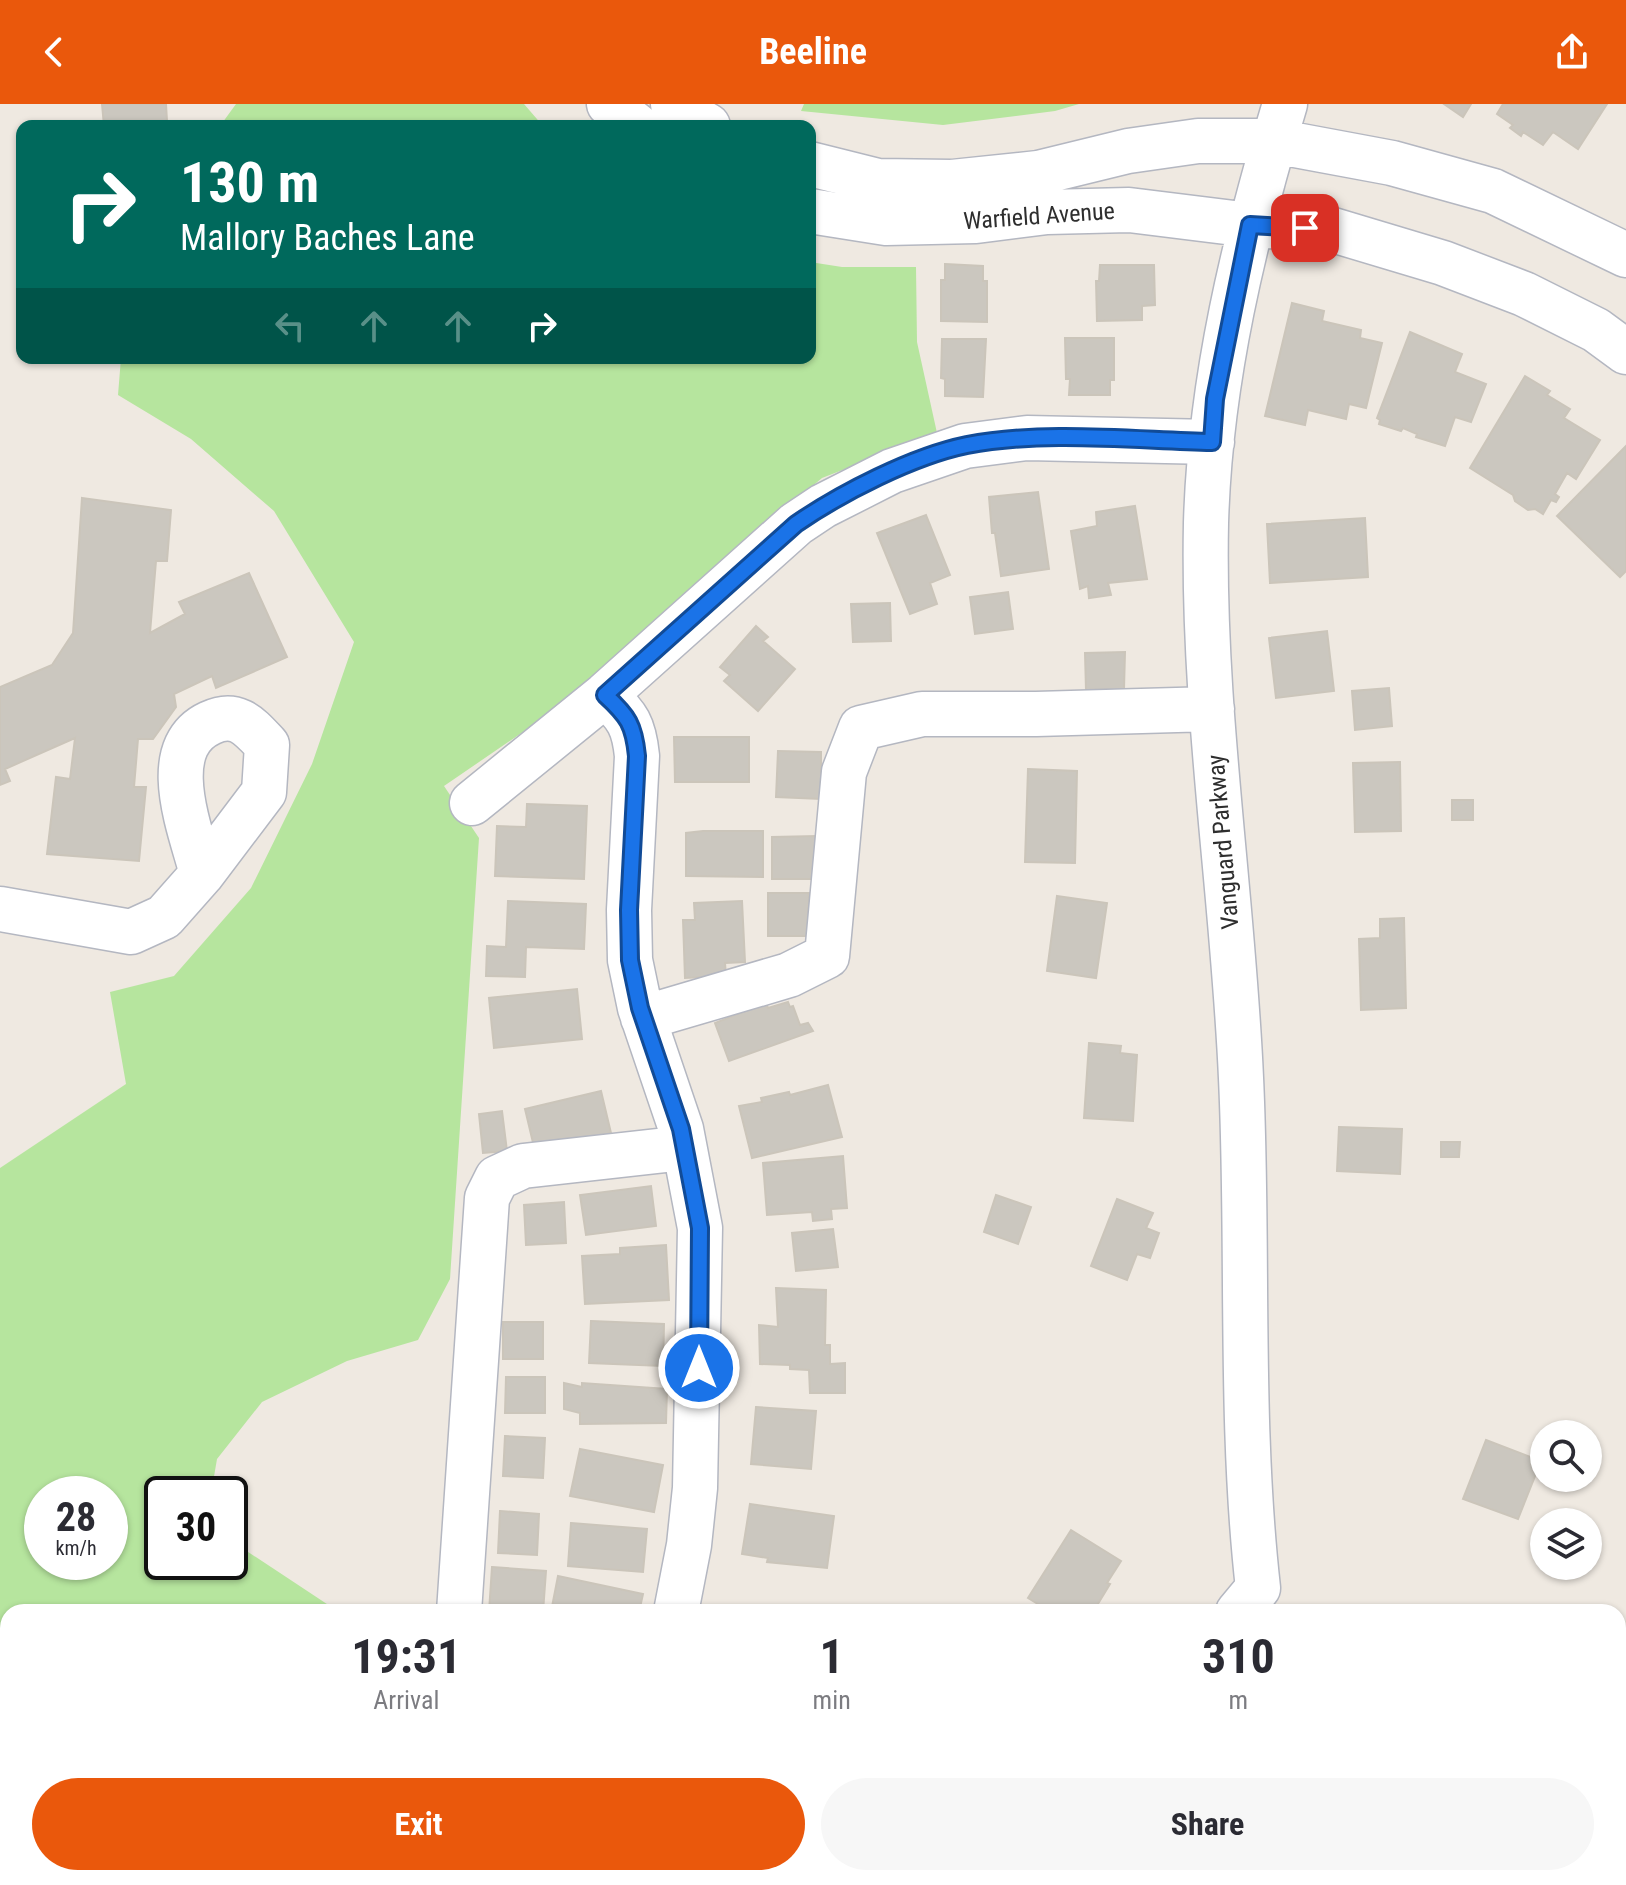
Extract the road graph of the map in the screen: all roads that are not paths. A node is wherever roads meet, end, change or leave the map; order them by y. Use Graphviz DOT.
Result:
graph roads {
  1 [pos="609,104"];
  2 [pos="673,104"];
  3 [pos="629,120"];
  4 [pos="698,120"];
  5 [pos="1279,123"];
  6 [pos="816,166"];
  7 [pos="816,212"];
  8 [pos="1250,225"];
  9 [pos="1626,255"];
  10 [pos="1626,352"];
  11 [pos="1212,442"];
  12 [pos="605,695"];
  13 [pos="1212,709"];
  14 [pos="472,803"];
  15 [pos="202,874"];
  16 [pos="0,909"];
  17 [pos="643,1018"];
  18 [pos="684,1148"];
  19 [pos="1248,1600"];
  20 [pos="460,1604"];
  21 [pos="678,1604"];
  1 -- 3 [label="street"];
  2 -- 4 [label="street"];
  5 -- 6 [label="street, Warfield Avenue"];
  5 -- 8 [label="street, Vanguard Parkway"];
  5 -- 9 [label="street, Warfield Avenue"];
  7 -- 8 [label="street, Warfield Avenue"];
  8 -- 10 [label="street, Warfield Avenue"];
  8 -- 11 [label="street, Vanguard Parkway"];
  11 -- 12 [label="street"];
  11 -- 13 [label="street, Vanguard Parkway"];
  12 -- 14 [label="street"];
  12 -- 17 [label="street"];
  13 -- 17 [label="street"];
  13 -- 19 [label="street, Vanguard Parkway"];
  15 -- 16 [label="street"];
  17 -- 18 [label="street"];
  18 -- 20 [label="street"];
  18 -- 21 [label="street"];
}
